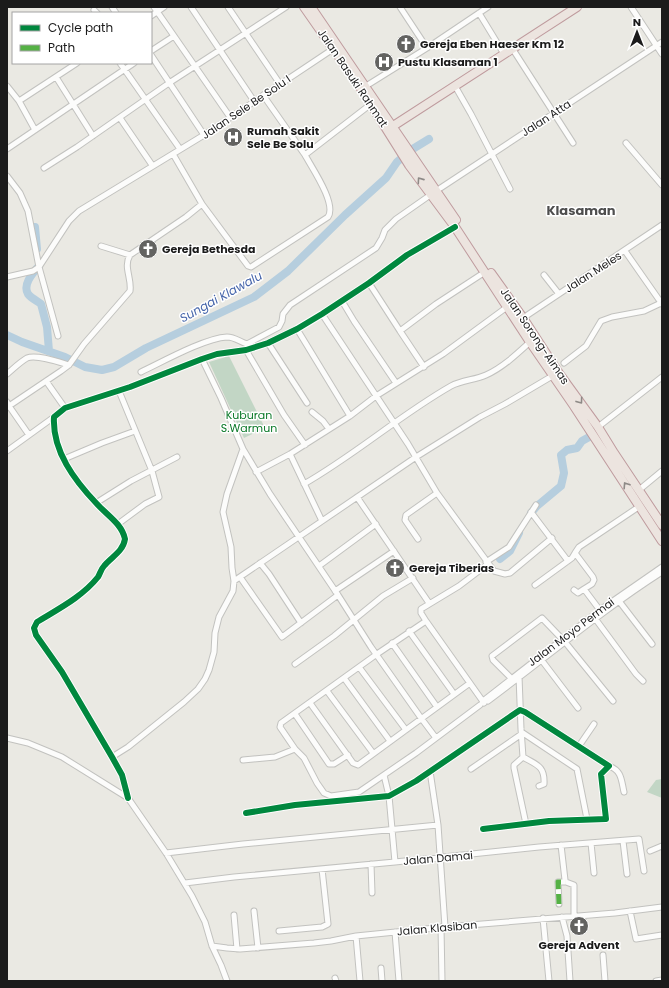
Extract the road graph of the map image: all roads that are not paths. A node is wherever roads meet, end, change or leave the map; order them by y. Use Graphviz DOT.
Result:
graph roads {
  1 [pos="164,7"];
  2 [pos="191,7"];
  3 [pos="228,7"];
  4 [pos="286,7"];
  5 [pos="304,7"];
  6 [pos="311,7"];
  7 [pos="400,7"];
  8 [pos="488,7"];
  9 [pos="577,7"];
  10 [pos="631,7"];
  11 [pos="155,10"];
  12 [pos="479,13"];
  13 [pos="246,34"];
  14 [pos="174,36"];
  15 [pos="662,42"];
  16 [pos="656,45"];
  17 [pos="336,47"];
  18 [pos="427,48"];
  19 [pos="512,48"];
  20 [pos="152,50"];
  21 [pos="220,50"];
  22 [pos="504,54"];
  23 [pos="662,54"];
  24 [pos="152,57"];
  25 [pos="76,64"];
  26 [pos="121,64"];
  27 [pos="133,64"];
  28 [pos="195,67"];
  29 [pos="124,70"];
  30 [pos="56,77"];
  31 [pos="169,83"];
  32 [pos="280,84"];
  33 [pos="7,86"];
  34 [pos="366,86"];
  35 [pos="455,86"];
  36 [pos="263,95"];
  37 [pos="144,100"];
  38 [pos="19,101"];
  39 [pos="254,101"];
  40 [pos="74,103"];
  41 [pos="371,104"];
  42 [pos="554,113"];
  43 [pos="230,117"];
  44 [pos="120,118"];
  45 [pos="390,128"];
  46 [pos="35,130"];
  47 [pos="204,135"];
  48 [pos="94,136"];
  49 [pos="573,143"];
  50 [pos="626,143"];
  51 [pos="7,149"];
  52 [pos="180,149"];
  53 [pos="403,149"];
  54 [pos="173,154"];
  55 [pos="492,154"];
  56 [pos="305,155"];
  57 [pos="152,166"];
  58 [pos="44,168"];
  59 [pos="7,176"];
  60 [pos="662,185"];
  61 [pos="510,189"];
  62 [pos="433,193"];
  63 [pos="202,204"];
  64 [pos="662,225"];
  65 [pos="455,227"];
  66 [pos="101,246"];
  67 [pos="625,251"];
  68 [pos="130,255"];
  69 [pos="39,267"];
  70 [pos="484,272"];
  71 [pos="544,275"];
  72 [pos="7,277"];
  73 [pos="369,283"];
  74 [pos="559,294"];
  75 [pos="342,300"];
  76 [pos="662,303"];
  77 [pos="508,307"];
  78 [pos="322,314"];
  79 [pos="523,318"];
  80 [pos="297,329"];
  81 [pos="400,331"];
  82 [pos="58,336"];
  83 [pos="530,342"];
  84 [pos="268,343"];
  85 [pos="246,350"];
  86 [pos="202,359"];
  87 [pos="70,362"];
  88 [pos="564,363"];
  89 [pos="424,367"];
  90 [pos="141,372"];
  91 [pos="7,374"];
  92 [pos="556,374"];
  93 [pos="662,377"];
  94 [pos="46,381"];
  95 [pos="396,383"];
  96 [pos="119,391"];
  97 [pos="376,396"];
  98 [pos="307,403"];
  99 [pos="8,405"];
  100 [pos="65,408"];
  101 [pos="312,412"];
  102 [pos="350,416"];
  103 [pos="54,417"];
  104 [pos="394,423"];
  105 [pos="598,427"];
  106 [pos="329,428"];
  107 [pos="135,431"];
  108 [pos="29,435"];
  109 [pos="305,445"];
  110 [pos="243,449"];
  111 [pos="7,451"];
  112 [pos="290,454"];
  113 [pos="177,457"];
  114 [pos="416,457"];
  115 [pos="64,459"];
  116 [pos="152,471"];
  117 [pos="662,471"];
  118 [pos="256,472"];
  119 [pos="304,484"];
  120 [pos="640,490"];
  121 [pos="437,493"];
  122 [pos="357,497"];
  123 [pos="96,503"];
  124 [pos="536,505"];
  125 [pos="640,506"];
  126 [pos="532,513"];
  127 [pos="322,521"];
  128 [pos="118,524"];
  129 [pos="376,524"];
  130 [pos="662,525"];
  131 [pos="299,537"];
  132 [pos="552,538"];
  133 [pos="418,539"];
  134 [pos="662,541"];
  135 [pos="394,551"];
  136 [pos="576,553"];
  137 [pos="568,561"];
  138 [pos="260,563"];
  139 [pos="487,563"];
  140 [pos="319,566"];
  141 [pos="662,567"];
  142 [pos="662,572"];
  143 [pos="240,577"];
  144 [pos="413,578"];
  145 [pos="234,580"];
  146 [pos="536,585"];
  147 [pos="584,589"];
  148 [pos="574,590"];
  149 [pos="337,593"];
  150 [pos="619,601"];
  151 [pos="430,603"];
  152 [pos="601,612"];
  153 [pos="594,617"];
  154 [pos="355,620"];
  155 [pos="426,620"];
  156 [pos="301,623"];
  157 [pos="409,631"];
  158 [pos="564,640"];
  159 [pos="392,643"];
  160 [pos="652,644"];
  161 [pos="377,654"];
  162 [pos="540,659"];
  163 [pos="296,664"];
  164 [pos="359,667"];
  165 [pos="519,676"];
  166 [pos="344,678"];
  167 [pos="512,678"];
  168 [pos="643,680"];
  169 [pos="470,683"];
  170 [pos="327,691"];
  171 [pos="454,694"];
  172 [pos="613,701"];
  173 [pos="310,703"];
  174 [pos="483,703"];
  175 [pos="436,707"];
  176 [pos="578,708"];
  177 [pos="520,710"];
  178 [pos="295,714"];
  179 [pos="421,718"];
  180 [pos="594,724"];
  181 [pos="406,730"];
  182 [pos="521,733"];
  183 [pos="7,738"];
  184 [pos="436,738"];
  185 [pos="390,741"];
  186 [pos="579,746"];
  187 [pos="296,749"];
  188 [pos="373,753"];
  189 [pos="348,755"];
  190 [pos="112,757"];
  191 [pos="523,757"];
  192 [pos="243,760"];
  193 [pos="609,766"];
  194 [pos="471,769"];
  195 [pos="430,771"];
  196 [pos="384,775"];
  197 [pos="539,786"];
  198 [pos="624,792"];
  199 [pos="389,796"];
  200 [pos="128,798"];
  201 [pos="328,799"];
  202 [pos="246,813"];
  203 [pos="587,819"];
  204 [pos="526,824"];
  205 [pos="438,825"];
  206 [pos="483,829"];
  207 [pos="392,830"];
  208 [pos="623,840"];
  209 [pos="591,843"];
  210 [pos="561,845"];
  211 [pos="662,846"];
  212 [pos="650,851"];
  213 [pos="166,853"];
  214 [pos="441,857"];
  215 [pos="395,862"];
  216 [pos="371,864"];
  217 [pos="325,869"];
  218 [pos="644,871"];
  219 [pos="594,872"];
  220 [pos="627,874"];
  221 [pos="566,882"];
  222 [pos="185,883"];
  223 [pos="372,893"];
  224 [pos="559,904"];
  225 [pos="662,907"];
  226 [pos="254,911"];
  227 [pos="630,911"];
  228 [pos="234,915"];
  229 [pos="574,916"];
  230 [pos="562,917"];
  231 [pos="543,918"];
  232 [pos="443,927"];
  233 [pos="279,930"];
  234 [pos="395,932"];
  235 [pos="662,935"];
  236 [pos="356,936"];
  237 [pos="212,946"];
  238 [pos="258,948"];
  239 [pos="237,949"];
  240 [pos="603,955"];
  241 [pos="381,968"];
  242 [pos="662,980"];
  243 [pos="227,981"];
  244 [pos="360,981"];
  245 [pos="382,981"];
  246 [pos="399,981"];
  247 [pos="442,981"];
  248 [pos="549,981"];
  249 [pos="570,981"];
  250 [pos="605,981"];
  251 [pos="656,981"];
  1 -- 11 [label="street"];
  2 -- 21 [label="street"];
  3 -- 13 [label="street"];
  4 -- 13 [label="street"];
  5 -- 17 [label="highway, Jalan Basuki Rahmat"];
  6 -- 17 [label="highway, Jalan Basuki Rahmat"];
  7 -- 18 [label="street"];
  8 -- 12 [label="street"];
  9 -- 19 [label="highway"];
  10 -- 16 [label="street"];
  11 -- 14 [label="street"];
  12 -- 18 [label="street"];
  12 -- 22 [label="street"];
  13 -- 21 [label="street"];
  13 -- 32 [label="street"];
  14 -- 20 [label="street"];
  14 -- 28 [label="street"];
  15 -- 16 [label="street, Jalan Atta"];
  16 -- 23 [label="street"];
  16 -- 42 [label="street, Jalan Atta"];
  17 -- 32 [label="street, Jalan Sele Be Solu I"];
  17 -- 34 [label="highway, Jalan Basuki Rahmat"];
  17 -- 41 [label="highway, Jalan Basuki Rahmat"];
  18 -- 34 [label="street"];
  19 -- 22 [label="highway"];
  19 -- 42 [label="street"];
  21 -- 28 [label="street"];
  21 -- 39 [label="street"];
  22 -- 35 [label="highway"];
  24 -- 31 [label="street"];
  25 -- 30 [label="street"];
  26 -- 29 [label="street"];
  27 -- 29 [label="street"];
  28 -- 31 [label="street"];
  28 -- 43 [label="street"];
  29 -- 37 [label="street"];
  29 -- 40 [label="street"];
  30 -- 38 [label="street"];
  30 -- 40 [label="street"];
  31 -- 37 [label="street"];
  31 -- 47 [label="street"];
  32 -- 36 [label="street, Jalan Sele Be Solu I"];
  33 -- 38 [label="street"];
  34 -- 45 [label="highway, Jalan Basuki Rahmat"];
  35 -- 45 [label="highway"];
  35 -- 55 [label="street"];
  36 -- 39 [label="street, Jalan Sele Be Solu I"];
  36 -- 56 [label="street"];
  37 -- 44 [label="street"];
  37 -- 52 [label="street"];
  38 -- 46 [label="street"];
  39 -- 43 [label="street, Jalan Sele Be Solu I"];
  40 -- 46 [label="street"];
  40 -- 48 [label="street"];
  41 -- 45 [label="highway, Jalan Basuki Rahmat"];
  41 -- 56 [label="street"];
  42 -- 49 [label="street"];
  42 -- 55 [label="street, Jalan Atta"];
  43 -- 47 [label="street, Jalan Sele Be Solu I"];
  44 -- 48 [label="street"];
  44 -- 57 [label="street"];
  45 -- 53 [label="highway, Jalan Basuki Rahmat"];
  46 -- 51 [label="street"];
  47 -- 52 [label="street, Jalan Sele Be Solu I"];
  48 -- 58 [label="street"];
  50 -- 60 [label="street"];
  52 -- 54 [label="street, Jalan Sele Be Solu I"];
  53 -- 62 [label="highway, Jalan Sorong-Aimas"];
  54 -- 57 [label="street, Jalan Sele Be Solu I"];
  54 -- 63 [label="street"];
  55 -- 61 [label="street"];
  55 -- 62 [label="street, Jalan Atta"];
  56 -- 63 [label="street"];
  57 -- 69 [label="street, Jalan Sele Be Solu I"];
  59 -- 69 [label="street"];
  62 -- 65 [label="highway, Jalan Sorong-Aimas"];
  62 -- 79 [label="highway, Jalan Sorong-Aimas"];
  62 -- 90 [label="street, Jalan Atta"];
  63 -- 68 [label="street"];
  64 -- 67 [label="street, Jalan Meles"];
  65 -- 70 [label="highway, Jalan Sorong-Aimas"];
  65 -- 73 [label="street"];
  66 -- 68 [label="street"];
  67 -- 74 [label="street, Jalan Meles"];
  67 -- 76 [label="street"];
  68 -- 87 [label="street"];
  69 -- 72 [label="street"];
  69 -- 82 [label="street"];
  70 -- 77 [label="highway, Jalan Sorong-Aimas"];
  70 -- 81 [label="street"];
  71 -- 74 [label="street"];
  73 -- 75 [label="street"];
  73 -- 81 [label="street"];
  74 -- 79 [label="street, Jalan Meles"];
  75 -- 78 [label="street"];
  75 -- 95 [label="street"];
  76 -- 88 [label="street"];
  77 -- 83 [label="highway, Jalan Sorong-Aimas"];
  77 -- 89 [label="street"];
  78 -- 80 [label="street"];
  78 -- 97 [label="street"];
  79 -- 92 [label="highway, Jalan Sorong-Aimas"];
  80 -- 84 [label="street"];
  80 -- 102 [label="street"];
  81 -- 89 [label="street"];
  83 -- 92 [label="highway, Jalan Sorong-Aimas"];
  83 -- 104 [label="street"];
  84 -- 85 [label="street"];
  84 -- 98 [label="street"];
  85 -- 86 [label="street"];
  85 -- 109 [label="street"];
  86 -- 96 [label="street"];
  86 -- 110 [label="street"];
  87 -- 91 [label="street"];
  87 -- 94 [label="street"];
  89 -- 95 [label="street"];
  92 -- 105 [label="highway, Jalan Sorong-Aimas, one-way"];
  92 -- 114 [label="street"];
  125 -- 92 [label="highway, Jalan Sorong-Aimas, one-way"];
  93 -- 105 [label="street"];
  94 -- 99 [label="street"];
  94 -- 100 [label="street"];
  95 -- 97 [label="street"];
  96 -- 100 [label="street"];
  96 -- 107 [label="street"];
  97 -- 102 [label="street"];
  97 -- 104 [label="street"];
  99 -- 108 [label="street"];
  100 -- 103 [label="street"];
  101 -- 106 [label="street"];
  102 -- 106 [label="street"];
  103 -- 108 [label="street"];
  103 -- 115 [label="street"];
  104 -- 114 [label="street"];
  104 -- 119 [label="street"];
  105 -- 120 [label="highway, Jalan Sorong-Aimas"];
  106 -- 109 [label="street"];
  107 -- 115 [label="street"];
  107 -- 116 [label="street"];
  108 -- 111 [label="street"];
  109 -- 112 [label="street"];
  110 -- 118 [label="street"];
  110 -- 145 [label="street"];
  112 -- 118 [label="street"];
  112 -- 119 [label="street"];
  113 -- 116 [label="street"];
  114 -- 121 [label="street"];
  114 -- 122 [label="street"];
  115 -- 123 [label="street"];
  116 -- 123 [label="street"];
  116 -- 128 [label="street"];
  117 -- 120 [label="street"];
  118 -- 131 [label="street"];
  119 -- 127 [label="street"];
  120 -- 130 [label="highway, Jalan Sorong-Aimas"];
  121 -- 133 [label="street"];
  121 -- 139 [label="street"];
  122 -- 127 [label="street"];
  122 -- 129 [label="street"];
  123 -- 128 [label="street"];
  124 -- 126 [label="street"];
  125 -- 134 [label="highway, Jalan Sorong-Aimas"];
  125 -- 136 [label="street"];
  126 -- 132 [label="street"];
  126 -- 139 [label="street"];
  127 -- 131 [label="street"];
  128 -- 190 [label="street"];
  129 -- 135 [label="street"];
  129 -- 140 [label="street"];
  131 -- 138 [label="street"];
  131 -- 140 [label="street"];
  132 -- 137 [label="street"];
  132 -- 139 [label="street"];
  135 -- 144 [label="street"];
  135 -- 149 [label="street"];
  136 -- 137 [label="street"];
  136 -- 147 [label="street"];
  137 -- 146 [label="street"];
  138 -- 143 [label="street"];
  138 -- 156 [label="street"];
  139 -- 151 [label="street"];
  140 -- 149 [label="street"];
  141 -- 152 [label="street, Jalan Moyo Permai"];
  142 -- 150 [label="street, Jalan Moyo Permai"];
  143 -- 145 [label="street"];
  143 -- 156 [label="street"];
  144 -- 151 [label="street"];
  144 -- 154 [label="street"];
  145 -- 190 [label="street"];
  147 -- 148 [label="street"];
  147 -- 152 [label="street"];
  149 -- 154 [label="street"];
  149 -- 156 [label="street"];
  150 -- 152 [label="street, Jalan Moyo Permai"];
  150 -- 160 [label="street"];
  151 -- 155 [label="street"];
  152 -- 153 [label="street, Jalan Moyo Permai"];
  153 -- 158 [label="street, Jalan Moyo Permai"];
  153 -- 168 [label="street"];
  154 -- 161 [label="street"];
  154 -- 163 [label="street"];
  155 -- 157 [label="street"];
  155 -- 169 [label="street"];
  157 -- 159 [label="street"];
  157 -- 171 [label="street"];
  158 -- 162 [label="street, Jalan Moyo Permai"];
  158 -- 167 [label="street"];
  158 -- 172 [label="street"];
  159 -- 161 [label="street"];
  159 -- 175 [label="street"];
  161 -- 164 [label="street"];
  161 -- 179 [label="street"];
  162 -- 165 [label="street, Jalan Moyo Permai"];
  162 -- 176 [label="street"];
  164 -- 166 [label="street"];
  164 -- 181 [label="street"];
  165 -- 167 [label="street, Jalan Moyo Permai"];
  165 -- 174 [label="street, Jalan Moyo Permai"];
  165 -- 177 [label="street"];
  166 -- 170 [label="street"];
  166 -- 185 [label="street"];
  167 -- 174 [label="street, Jalan Moyo Permai"];
  169 -- 171 [label="street"];
  169 -- 174 [label="street"];
  170 -- 173 [label="street"];
  170 -- 188 [label="street"];
  171 -- 175 [label="street"];
  173 -- 178 [label="street"];
  173 -- 189 [label="street"];
  174 -- 184 [label="street"];
  175 -- 179 [label="street"];
  177 -- 182 [label="street"];
  177 -- 186 [label="street"];
  177 -- 195 [label="street"];
  178 -- 187 [label="street"];
  178 -- 189 [label="street"];
  179 -- 181 [label="street"];
  179 -- 184 [label="street"];
  180 -- 186 [label="street"];
  181 -- 185 [label="street"];
  182 -- 191 [label="street"];
  182 -- 194 [label="street"];
  182 -- 203 [label="street"];
  183 -- 200 [label="street"];
  184 -- 196 [label="street"];
  185 -- 188 [label="street"];
  186 -- 193 [label="street"];
  187 -- 192 [label="street"];
  187 -- 201 [label="street"];
  188 -- 189 [label="street"];
  190 -- 200 [label="street"];
  191 -- 197 [label="street"];
  191 -- 204 [label="street"];
  193 -- 198 [label="street"];
  193 -- 203 [label="street"];
  195 -- 199 [label="street"];
  195 -- 205 [label="street"];
  196 -- 199 [label="street, Jalan Damai"];
  196 -- 201 [label="street"];
  199 -- 201 [label="street"];
  199 -- 207 [label="street, Jalan Damai"];
  200 -- 213 [label="street"];
  201 -- 202 [label="street"];
  203 -- 204 [label="street"];
  204 -- 206 [label="street"];
  205 -- 207 [label="street"];
  205 -- 214 [label="street"];
  207 -- 213 [label="street"];
  207 -- 215 [label="street, Jalan Damai"];
  208 -- 209 [label="street, Jalan Damai"];
  208 -- 218 [label="street, Jalan Damai"];
  208 -- 220 [label="street"];
  209 -- 210 [label="street, Jalan Damai"];
  209 -- 219 [label="street"];
  210 -- 214 [label="street, Jalan Damai"];
  210 -- 221 [label="street"];
  211 -- 212 [label="street"];
  213 -- 222 [label="street"];
  214 -- 215 [label="street, Jalan Damai"];
  214 -- 232 [label="street"];
  215 -- 216 [label="street"];
  216 -- 217 [label="street"];
  216 -- 223 [label="street"];
  217 -- 222 [label="street"];
  217 -- 233 [label="street"];
  221 -- 224 [label="street"];
  221 -- 229 [label="street"];
  222 -- 237 [label="street"];
  225 -- 227 [label="street, Jalan Klasiban"];
  226 -- 238 [label="street"];
  227 -- 229 [label="street, Jalan Klasiban"];
  227 -- 235 [label="street"];
  228 -- 239 [label="street"];
  229 -- 230 [label="street, Jalan Klasiban"];
  230 -- 231 [label="street, Jalan Klasiban"];
  230 -- 249 [label="street"];
  231 -- 232 [label="street, Jalan Klasiban"];
  231 -- 248 [label="street"];
  232 -- 234 [label="street, Jalan Klasiban"];
  232 -- 247 [label="street"];
  234 -- 236 [label="street, Jalan Klasiban"];
  234 -- 246 [label="street"];
  236 -- 238 [label="street, Jalan Klasiban"];
  236 -- 244 [label="street"];
  237 -- 239 [label="street, Jalan Klasiban"];
  237 -- 243 [label="street"];
  238 -- 239 [label="street, Jalan Klasiban"];
  240 -- 250 [label="street"];
  241 -- 245 [label="street"];
  242 -- 251 [label="street"];
}
